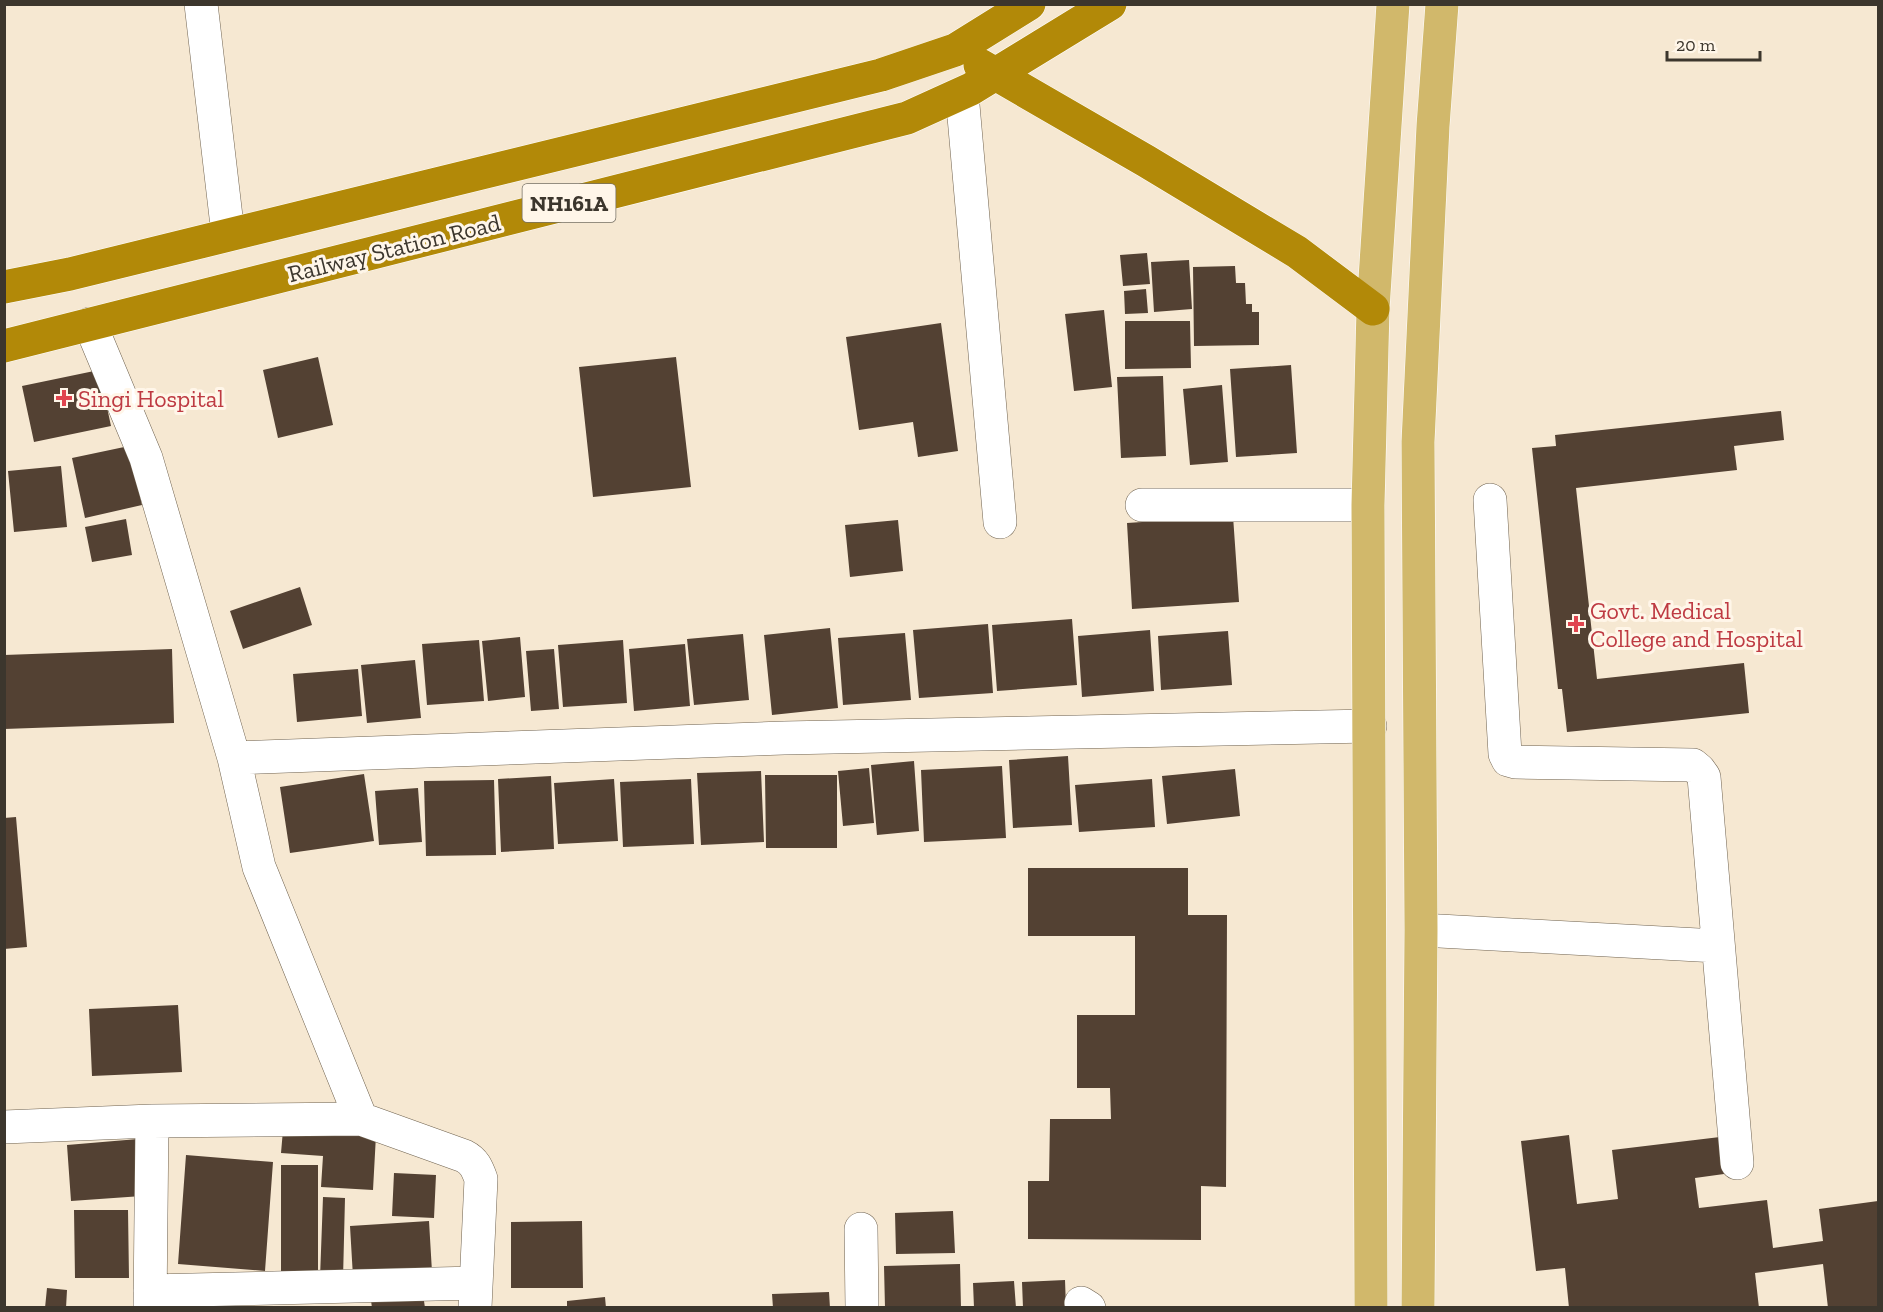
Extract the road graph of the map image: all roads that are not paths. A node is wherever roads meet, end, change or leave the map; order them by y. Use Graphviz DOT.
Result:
graph roads {
  1 [pos="201,4"];
  2 [pos="1029,4"];
  3 [pos="1110,4"];
  4 [pos="1393,4"];
  5 [pos="1442,4"];
  6 [pos="955,50"];
  7 [pos="995,75"];
  8 [pos="962,94"];
  9 [pos="228,234"];
  10 [pos="4,287"];
  11 [pos="1373,309"];
  12 [pos="90,324"];
  13 [pos="4,346"];
  14 [pos="1490,500"];
  15 [pos="1142,505"];
  16 [pos="1368,505"];
  17 [pos="1000,522"];
  18 [pos="1370,726"];
  19 [pos="234,758"];
  20 [pos="1421,930"];
  21 [pos="1717,946"];
  22 [pos="361,1119"];
  23 [pos="152,1120"];
  24 [pos="4,1127"];
  25 [pos="1737,1162"];
  26 [pos="861,1229"];
  27 [pos="475,1295"];
  28 [pos="150,1300"];
  29 [pos="862,1308"];
  30 [pos="1371,1308"];
  31 [pos="1418,1308"];
  1 -- 9 [label="street"];
  2 -- 6 [label="highway, NH161A"];
  3 -- 7 [label="highway, Railway Station Road / NH161A"];
  4 -- 11 [label="main road"];
  5 -- 20 [label="main road"];
  6 -- 7 [label="highway"];
  6 -- 9 [label="highway, NH161A"];
  7 -- 8 [label="highway, Railway Station Road / NH161A"];
  7 -- 11 [label="highway"];
  8 -- 12 [label="highway, Railway Station Road / NH161A"];
  8 -- 17 [label="street"];
  9 -- 10 [label="highway, NH161A"];
  11 -- 16 [label="main road"];
  12 -- 13 [label="highway, Railway Station Road / NH161A"];
  12 -- 19 [label="street"];
  14 -- 21 [label="street"];
  15 -- 16 [label="street"];
  16 -- 18 [label="main road"];
  18 -- 19 [label="street"];
  18 -- 30 [label="main road"];
  19 -- 22 [label="street"];
  20 -- 21 [label="street"];
  20 -- 31 [label="main road"];
  21 -- 25 [label="street"];
  22 -- 23 [label="street"];
  22 -- 27 [label="street"];
  23 -- 24 [label="street"];
  23 -- 28 [label="street"];
  26 -- 29 [label="street"];
  27 -- 28 [label="street"];
}
